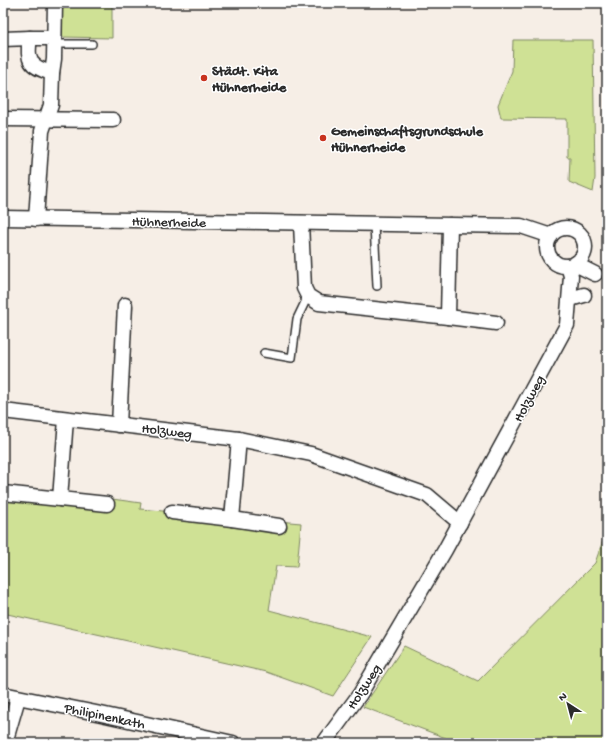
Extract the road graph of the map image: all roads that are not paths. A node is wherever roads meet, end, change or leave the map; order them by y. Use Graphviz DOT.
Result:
graph roads {
  1 [pos="55,3"];
  2 [pos="30,38"];
  3 [pos="3,39"];
  4 [pos="54,41"];
  5 [pos="92,44"];
  6 [pos="52,73"];
  7 [pos="3,119"];
  8 [pos="46,119"];
  9 [pos="113,120"];
  10 [pos="3,218"];
  11 [pos="36,219"];
  12 [pos="301,223"];
  13 [pos="374,224"];
  14 [pos="450,225"];
  15 [pos="551,236"];
  16 [pos="572,265"];
  17 [pos="595,274"];
  18 [pos="377,286"];
  19 [pos="584,295"];
  20 [pos="308,296"];
  21 [pos="570,299"];
  22 [pos="125,305"];
  23 [pos="448,317"];
  24 [pos="496,323"];
  25 [pos="264,353"];
  26 [pos="3,411"];
  27 [pos="66,419"];
  28 [pos="119,425"];
  29 [pos="239,439"];
  30 [pos="3,493"];
  31 [pos="60,499"];
  32 [pos="107,504"];
  33 [pos="172,512"];
  34 [pos="232,518"];
  35 [pos="460,523"];
  36 [pos="279,526"];
  37 [pos="3,694"];
  38 [pos="18,698"];
  39 [pos="191,738"];
  40 [pos="5,743"];
  41 [pos="233,743"];
  42 [pos="324,743"];
  1 -- 4 [label="street"];
  2 -- 3 [label="street"];
  2 -- 4 [label="street"];
  2 -- 6 [label="street"];
  4 -- 5 [label="lane"];
  4 -- 6 [label="street"];
  6 -- 8 [label="street"];
  7 -- 8 [label="street"];
  8 -- 9 [label="street"];
  8 -- 11 [label="street"];
  10 -- 11 [label="street, Hühnerheide"];
  11 -- 12 [label="street, Hühnerheide"];
  12 -- 13 [label="street, Hühnerheide"];
  12 -- 20 [label="street"];
  13 -- 14 [label="street, Hühnerheide"];
  13 -- 18 [label="lane"];
  14 -- 15 [label="street, Hühnerheide"];
  14 -- 23 [label="street"];
  15 -- 16 [label="street"];
  15 -- 16 [label="street"];
  16 -- 17 [label="street"];
  16 -- 21 [label="street, Holzweg"];
  19 -- 21 [label="street"];
  20 -- 23 [label="street"];
  20 -- 25 [label="lane"];
  21 -- 35 [label="street, Holzweg"];
  22 -- 28 [label="street"];
  23 -- 24 [label="street"];
  26 -- 27 [label="street, Holzweg"];
  27 -- 28 [label="street, Holzweg"];
  27 -- 31 [label="street"];
  28 -- 29 [label="street, Holzweg"];
  29 -- 34 [label="street"];
  29 -- 35 [label="street, Holzweg"];
  30 -- 31 [label="street"];
  31 -- 32 [label="street"];
  33 -- 34 [label="street"];
  34 -- 36 [label="street"];
  35 -- 42 [label="street, Holzweg"];
  37 -- 38 [label="street, Philipinenkath"];
  38 -- 39 [label="street, Philipinenkath"];
  38 -- 40 [label="street"];
  39 -- 41 [label="street, Philipinenkath"];
}
